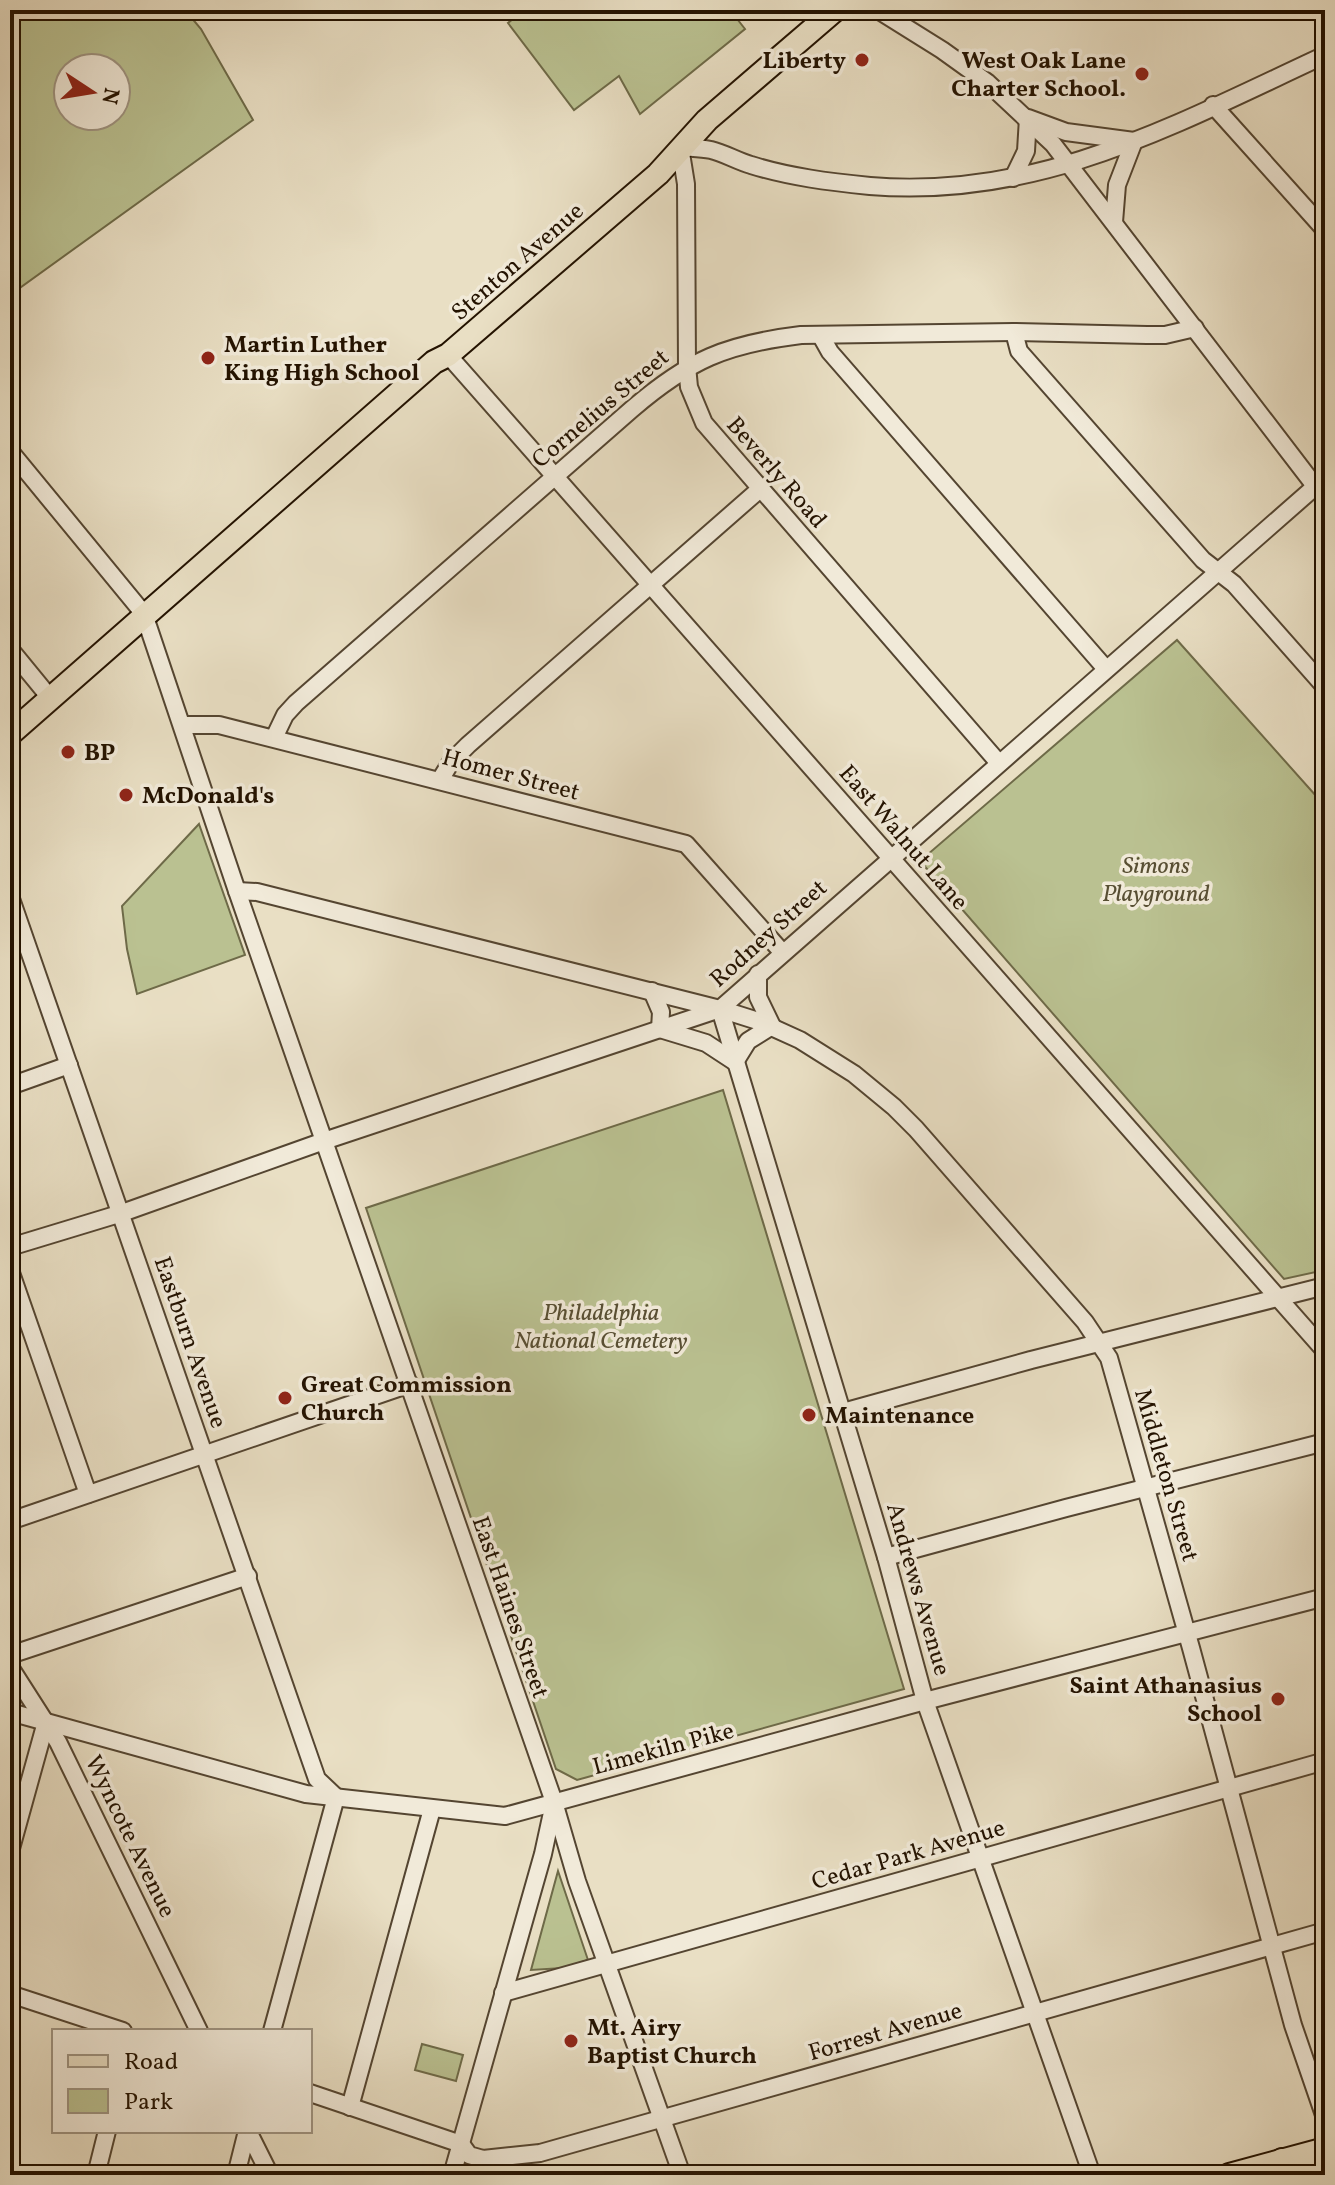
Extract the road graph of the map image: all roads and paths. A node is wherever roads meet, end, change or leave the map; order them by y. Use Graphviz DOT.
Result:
graph roads {
  1 [pos="835,10"];
  2 [pos="878,10"];
  3 [pos="1325,55"];
  4 [pos="1213,105"];
  5 [pos="1028,118"];
  6 [pos="1134,141"];
  7 [pos="680,147"];
  8 [pos="1071,164"];
  9 [pos="1013,178"];
  10 [pos="1114,222"];
  11 [pos="1325,230"];
  12 [pos="1195,328"];
  13 [pos="1014,332"];
  14 [pos="821,336"];
  15 [pos="448,355"];
  16 [pos="687,366"];
  17 [pos="10,451"];
  18 [pos="554,476"];
  19 [pos="1320,482"];
  20 [pos="760,489"];
  21 [pos="1217,571"];
  22 [pos="651,586"];
  23 [pos="144,614"];
  24 [pos="10,649"];
  25 [pos="1106,669"];
  26 [pos="1325,687"];
  27 [pos="51,699"];
  28 [pos="183,725"];
  29 [pos="10,734"];
  30 [pos="274,738"];
  31 [pos="998,762"];
  32 [pos="440,780"];
  33 [pos="890,858"];
  34 [pos="237,891"];
  35 [pos="10,896"];
  36 [pos="782,952"];
  37 [pos="758,974"];
  38 [pos="652,991"];
  39 [pos="720,1009"];
  40 [pos="772,1026"];
  41 [pos="660,1029"];
  42 [pos="735,1062"];
  43 [pos="69,1065"];
  44 [pos="10,1086"];
  45 [pos="324,1141"];
  46 [pos="122,1213"];
  47 [pos="10,1247"];
  48 [pos="10,1270"];
  49 [pos="1325,1286"];
  50 [pos="1279,1298"];
  51 [pos="1100,1343"];
  52 [pos="1325,1351"];
  53 [pos="410,1384"];
  54 [pos="843,1412"];
  55 [pos="1325,1442"];
  56 [pos="204,1454"];
  57 [pos="1146,1487"];
  58 [pos="88,1494"];
  59 [pos="10,1521"];
  60 [pos="886,1557"];
  61 [pos="248,1576"];
  62 [pos="1325,1597"];
  63 [pos="1187,1631"];
  64 [pos="10,1655"];
  65 [pos="10,1667"];
  66 [pos="925,1701"];
  67 [pos="10,1712"];
  68 [pos="46,1722"];
  69 [pos="1325,1761"];
  70 [pos="1230,1789"];
  71 [pos="336,1797"];
  72 [pos="554,1802"];
  73 [pos="432,1809"];
  74 [pos="11,1847"];
  75 [pos="979,1859"];
  76 [pos="1325,1931"];
  77 [pos="1272,1946"];
  78 [pos="607,1964"];
  79 [pos="503,1993"];
  80 [pos="10,1994"];
  81 [pos="1035,2014"];
  82 [pos="117,2029"];
  83 [pos="198,2029"];
  84 [pos="273,2029"];
  85 [pos="312,2094"];
  86 [pos="350,2107"];
  87 [pos="662,2118"];
  88 [pos="1325,2118"];
  89 [pos="106,2133"];
  90 [pos="247,2133"];
  91 [pos="249,2133"];
  92 [pos="461,2144"];
  93 [pos="1325,2149"];
  94 [pos="1282,2160"];
  95 [pos="96,2175"];
  96 [pos="236,2175"];
  97 [pos="270,2175"];
  98 [pos="452,2175"];
  99 [pos="682,2175"];
  100 [pos="1092,2175"];
  101 [pos="1229,2175"];
  102 [pos="1323,2175"];
  1 -- 7 [label="main road, Stenton Avenue"];
  2 -- 5 [label="street"];
  3 -- 4 [label="street"];
  4 -- 6 [label="street"];
  4 -- 11 [label="street"];
  5 -- 6 [label="street"];
  5 -- 8 [label="street"];
  5 -- 9 [label="street"];
  6 -- 8 [label="street"];
  6 -- 10 [label="street"];
  7 -- 9 [label="street"];
  7 -- 15 [label="main road, Stenton Avenue"];
  7 -- 16 [label="street, Beverly Road"];
  8 -- 9 [label="street"];
  8 -- 10 [label="street"];
  10 -- 12 [label="street"];
  12 -- 13 [label="street, Cornelius Street"];
  12 -- 19 [label="street"];
  13 -- 14 [label="street, Cornelius Street"];
  13 -- 21 [label="street"];
  14 -- 16 [label="street, Cornelius Street"];
  14 -- 25 [label="street"];
  15 -- 18 [label="street, East Walnut Lane"];
  15 -- 23 [label="main road, Stenton Avenue"];
  16 -- 18 [label="street, Cornelius Street"];
  16 -- 20 [label="street, Beverly Road"];
  17 -- 23 [label="street"];
  18 -- 22 [label="street, East Walnut Lane"];
  18 -- 30 [label="street, Cornelius Street"];
  19 -- 21 [label="street, Rodney Street"];
  20 -- 22 [label="street"];
  20 -- 31 [label="street, Beverly Road"];
  21 -- 25 [label="street, Rodney Street"];
  21 -- 26 [label="street"];
  22 -- 32 [label="street"];
  22 -- 33 [label="street, East Walnut Lane"];
  23 -- 27 [label="main road, Stenton Avenue"];
  23 -- 28 [label="street, East Haines Street"];
  24 -- 27 [label="street"];
  25 -- 31 [label="street, Rodney Street"];
  27 -- 29 [label="main road, Stenton Avenue"];
  28 -- 30 [label="street, Homer Street"];
  28 -- 34 [label="street, East Haines Street"];
  30 -- 32 [label="street, Homer Street"];
  31 -- 33 [label="street, Rodney Street"];
  32 -- 36 [label="street, Homer Street"];
  33 -- 36 [label="street, Rodney Street"];
  33 -- 50 [label="street, East Walnut Lane"];
  34 -- 38 [label="street, Middleton Street"];
  34 -- 45 [label="street, East Haines Street"];
  35 -- 43 [label="street, Eastburn Avenue"];
  36 -- 37 [label="street, Rodney Street"];
  37 -- 39 [label="street, Rodney Street"];
  37 -- 40 [label="street"];
  38 -- 39 [label="street, Middleton Street"];
  38 -- 41 [label="street"];
  39 -- 40 [label="street, Middleton Street"];
  39 -- 41 [label="street, Rodney Street"];
  39 -- 42 [label="street, Andrews Avenue"];
  40 -- 42 [label="street"];
  40 -- 51 [label="street, Middleton Street"];
  41 -- 42 [label="street"];
  41 -- 45 [label="street, Rodney Street"];
  42 -- 54 [label="street, Andrews Avenue"];
  43 -- 44 [label="street"];
  43 -- 46 [label="street, Eastburn Avenue"];
  45 -- 46 [label="street, Rodney Street"];
  45 -- 53 [label="street, East Haines Street"];
  46 -- 47 [label="street, Rodney Street"];
  46 -- 56 [label="street, Eastburn Avenue"];
  48 -- 58 [label="street"];
  49 -- 50 [label="street"];
  50 -- 51 [label="street"];
  50 -- 52 [label="street, East Walnut Lane"];
  51 -- 54 [label="street"];
  51 -- 57 [label="street, Middleton Street"];
  53 -- 56 [label="street"];
  53 -- 72 [label="street, East Haines Street"];
  54 -- 60 [label="street, Andrews Avenue"];
  55 -- 57 [label="street"];
  56 -- 58 [label="street"];
  56 -- 61 [label="street, Eastburn Avenue"];
  57 -- 60 [label="street"];
  57 -- 63 [label="street, Middleton Street"];
  58 -- 59 [label="street"];
  60 -- 66 [label="street, Andrews Avenue"];
  61 -- 64 [label="street"];
  61 -- 71 [label="street, Eastburn Avenue"];
  62 -- 63 [label="street, Limekiln Pike"];
  63 -- 66 [label="street, Limekiln Pike"];
  63 -- 70 [label="street, Middleton Street"];
  65 -- 68 [label="street, Wyncote Avenue"];
  66 -- 72 [label="street, Limekiln Pike"];
  66 -- 75 [label="street, Andrews Avenue"];
  67 -- 68 [label="street, Limekiln Pike"];
  68 -- 71 [label="street, Limekiln Pike"];
  68 -- 74 [label="street"];
  68 -- 83 [label="street, Wyncote Avenue"];
  69 -- 70 [label="street, Cedar Park Avenue"];
  70 -- 75 [label="street, Cedar Park Avenue"];
  70 -- 77 [label="street, Middleton Street"];
  71 -- 73 [label="street, Limekiln Pike"];
  71 -- 84 [label="street"];
  72 -- 73 [label="street, Limekiln Pike"];
  72 -- 78 [label="street, East Haines Street"];
  72 -- 79 [label="street"];
  73 -- 86 [label="street"];
  75 -- 78 [label="street, Cedar Park Avenue"];
  75 -- 81 [label="street, Andrews Avenue"];
  76 -- 77 [label="street, Forrest Avenue"];
  77 -- 81 [label="street, Forrest Avenue"];
  77 -- 88 [label="street, Middleton Street"];
  78 -- 79 [label="street, Cedar Park Avenue"];
  78 -- 87 [label="street, East Haines Street"];
  79 -- 92 [label="street"];
  80 -- 82 [label="street"];
  81 -- 87 [label="street, Forrest Avenue"];
  81 -- 100 [label="street, Andrews Avenue"];
  85 -- 86 [label="street, Forrest Avenue"];
  86 -- 92 [label="street, Forrest Avenue"];
  87 -- 92 [label="street, Forrest Avenue"];
  87 -- 99 [label="street, East Haines Street"];
  89 -- 95 [label="street"];
  90 -- 96 [label="street"];
  91 -- 97 [label="street"];
  92 -- 98 [label="street"];
  93 -- 94 [label="main road"];
  94 -- 101 [label="main road"];
  94 -- 102 [label="main road"];
}
